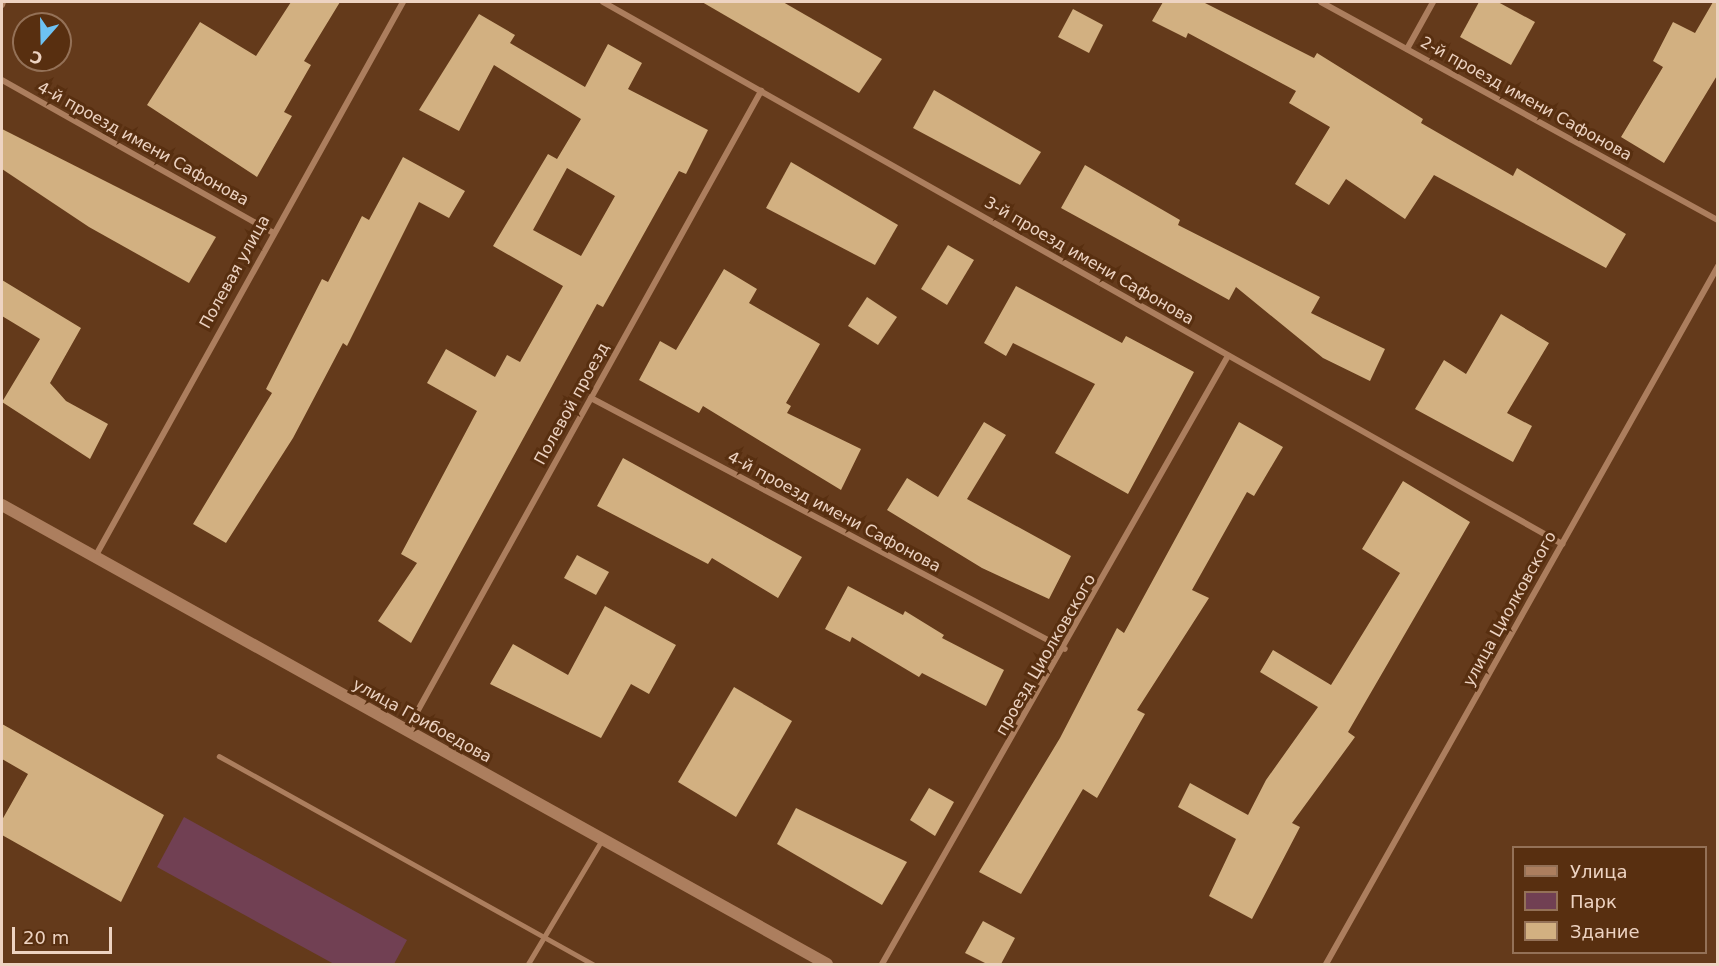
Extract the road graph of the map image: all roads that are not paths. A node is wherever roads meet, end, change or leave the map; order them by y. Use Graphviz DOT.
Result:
graph roads {
  1 [pos="403,2"];
  2 [pos="603,2"];
  3 [pos="1321,2"];
  4 [pos="1432,2"];
  5 [pos="1407,49"];
  6 [pos="2,80"];
  7 [pos="761,91"];
  8 [pos="1718,220"];
  9 [pos="272,232"];
  10 [pos="1718,266"];
  11 [pos="1228,356"];
  12 [pos="591,398"];
  13 [pos="2,505"];
  14 [pos="1562,544"];
  15 [pos="95,557"];
  16 [pos="1065,649"];
  17 [pos="406,730"];
  18 [pos="219,756"];
  19 [pos="602,840"];
  20 [pos="544,936"];
  21 [pos="528,964"];
  22 [pos="593,964"];
  23 [pos="827,964"];
  24 [pos="882,964"];
  25 [pos="1326,964"];
  1 -- 9 [label="street, Полевая улица"];
  2 -- 7 [label="street, 3-й проезд имени Сафонова"];
  3 -- 5 [label="street, 2-й проезд имени Сафонова"];
  4 -- 5 [label="street"];
  5 -- 8 [label="street, 2-й проезд имени Сафонова"];
  6 -- 9 [label="street, 4-й проезд имени Сафонова"];
  7 -- 11 [label="street, 3-й проезд имени Сафонова"];
  7 -- 12 [label="street, Полевой проезд"];
  9 -- 15 [label="street, Полевая улица"];
  10 -- 14 [label="street, улица Циолковского"];
  11 -- 14 [label="street, 3-й проезд имени Сафонова"];
  11 -- 16 [label="street, проезд Циолковского"];
  12 -- 16 [label="street, 4-й проезд имени Сафонова"];
  12 -- 17 [label="street, Полевой проезд"];
  13 -- 15 [label="street, улица Грибоедова"];
  14 -- 25 [label="street, улица Циолковского"];
  15 -- 17 [label="street, улица Грибоедова"];
  16 -- 24 [label="street, проезд Циолковского"];
  17 -- 19 [label="street, улица Грибоедова"];
  18 -- 20 [label="lane"];
  19 -- 20 [label="lane"];
  19 -- 23 [label="street, улица Грибоедова"];
  20 -- 21 [label="lane"];
  20 -- 22 [label="lane"];
}
